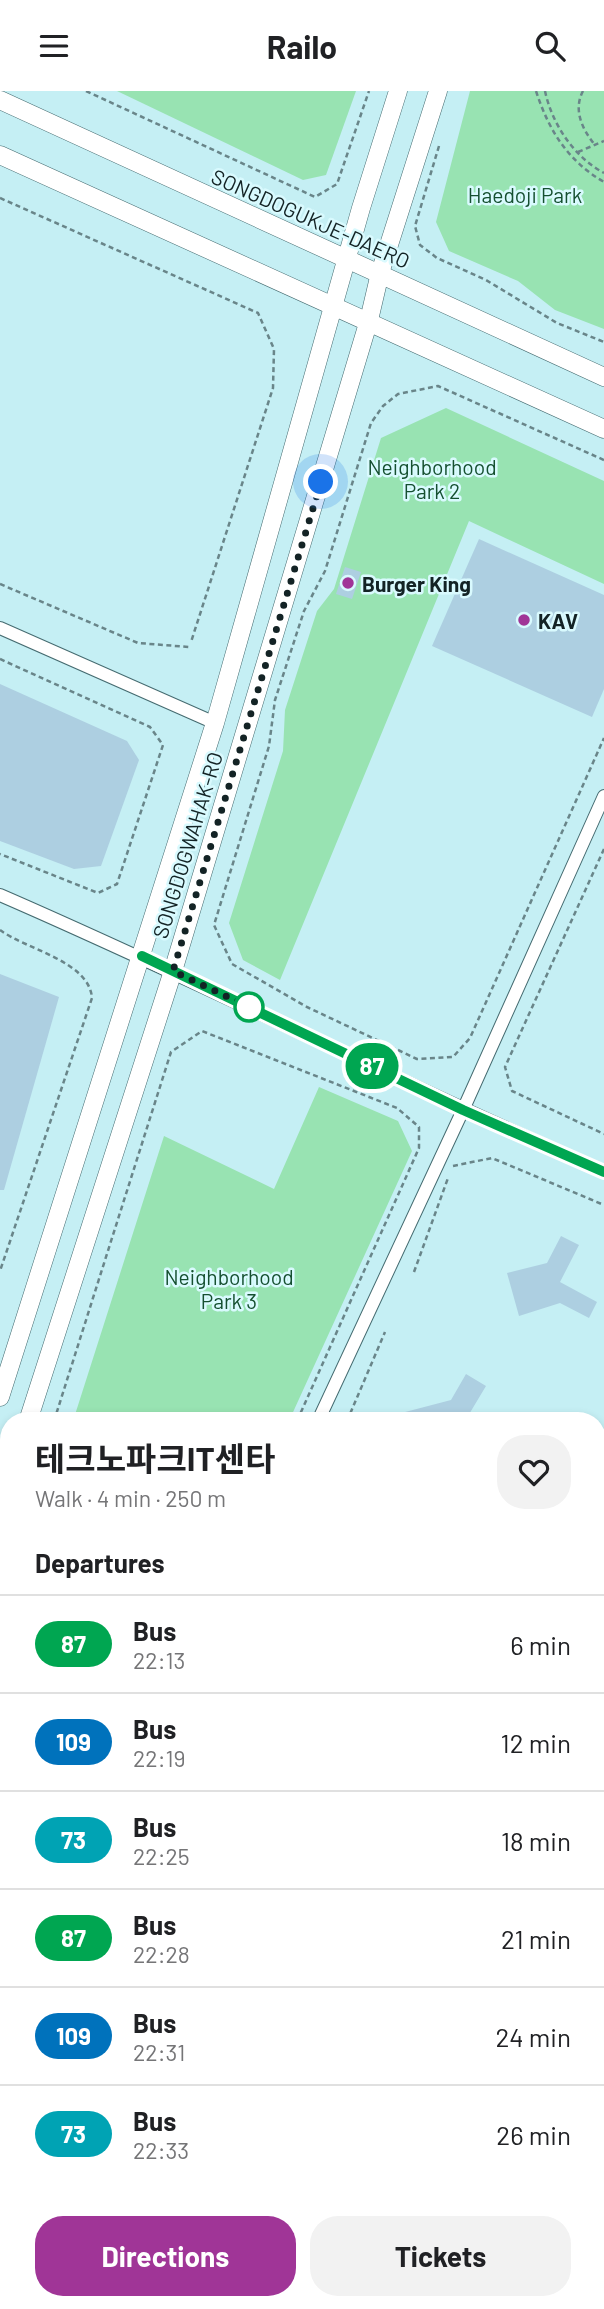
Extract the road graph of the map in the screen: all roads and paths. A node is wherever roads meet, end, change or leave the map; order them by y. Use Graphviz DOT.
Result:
graph roads {
  1 [pos="86,91"];
  2 [pos="369,91"];
  3 [pos="398,91"];
  4 [pos="438,91"];
  5 [pos="536,91"];
  6 [pos="545,91"];
  7 [pos="583,91"];
  8 [pos="0,100"];
  9 [pos="441,140"];
  10 [pos="604,141"];
  11 [pos="596,145"];
  12 [pos="578,152"];
  13 [pos="0,155"];
  14 [pos="604,173"];
  15 [pos="604,182"];
  16 [pos="0,198"];
  17 [pos="347,260"];
  18 [pos="380,273"];
  19 [pos="334,308"];
  20 [pos="369,320"];
  21 [pos="604,342"];
  22 [pos="604,377"];
  23 [pos="604,429"];
  24 [pos="604,460"];
  25 [pos="0,584"];
  26 [pos="0,628"];
  27 [pos="191,642"];
  28 [pos="190,647"];
  29 [pos="0,659"];
  30 [pos="215,723"];
  31 [pos="604,738"];
  32 [pos="604,796"];
  33 [pos="604,849"];
  34 [pos="0,855"];
  35 [pos="0,895"];
  36 [pos="0,930"];
  37 [pos="142,956"];
  38 [pos="173,971"];
  39 [pos="463,1110"];
  40 [pos="604,1134"];
  41 [pos="604,1172"];
  42 [pos="604,1205"];
  43 [pos="0,1271"];
  44 [pos="414,1272"];
  45 [pos="385,1332"];
  46 [pos="0,1397"];
  47 [pos="31,1412"];
  48 [pos="57,1412"];
  49 [pos="302,1412"];
  50 [pos="321,1412"];
  51 [pos="351,1412"];
  1 -- 2 [label="path"];
  3 -- 17 [label="main road, SONGDOGWAHAK-RO"];
  4 -- 18 [label="main road, SONGDOGWAHAK-RO"];
  5 -- 15 [label="path"];
  6 -- 12 [label="path"];
  7 -- 11 [label="path"];
  8 -- 17 [label="main road, SONGDOGUKJE-DAERO"];
  9 -- 21 [label="path"];
  10 -- 11 [label="path"];
  11 -- 12 [label="path"];
  12 -- 14 [label="path"];
  13 -- 19 [label="main road"];
  16 -- 27 [label="path"];
  17 -- 18 [label="main road, SONGDOGUKJE-DAERO"];
  17 -- 19 [label="main road, SONGDOGWAHAK-RO"];
  18 -- 20 [label="main road, SONGDOGWAHAK-RO"];
  18 -- 22 [label="main road, SONGDOGUKJE-DAERO"];
  19 -- 20 [label="main road"];
  19 -- 30 [label="main road, SONGDOGWAHAK-RO"];
  20 -- 23 [label="main road"];
  20 -- 38 [label="main road, SONGDOGWAHAK-RO"];
  24 -- 31 [label="path"];
  25 -- 28 [label="path"];
  26 -- 30 [label="street"];
  29 -- 34 [label="path"];
  30 -- 37 [label="main road, SONGDOGWAHAK-RO"];
  32 -- 39 [label="street"];
  33 -- 40 [label="path"];
  35 -- 37 [label="street"];
  36 -- 43 [label="path"];
  37 -- 38 [label="street"];
  37 -- 46 [label="main road, SONGDOGWAHAK-RO"];
  38 -- 39 [label="street"];
  38 -- 47 [label="main road, SONGDOGWAHAK-RO"];
  39 -- 41 [label="street"];
  39 -- 50 [label="street"];
  42 -- 44 [label="path"];
  45 -- 51 [label="path"];
  48 -- 49 [label="path"];
}
